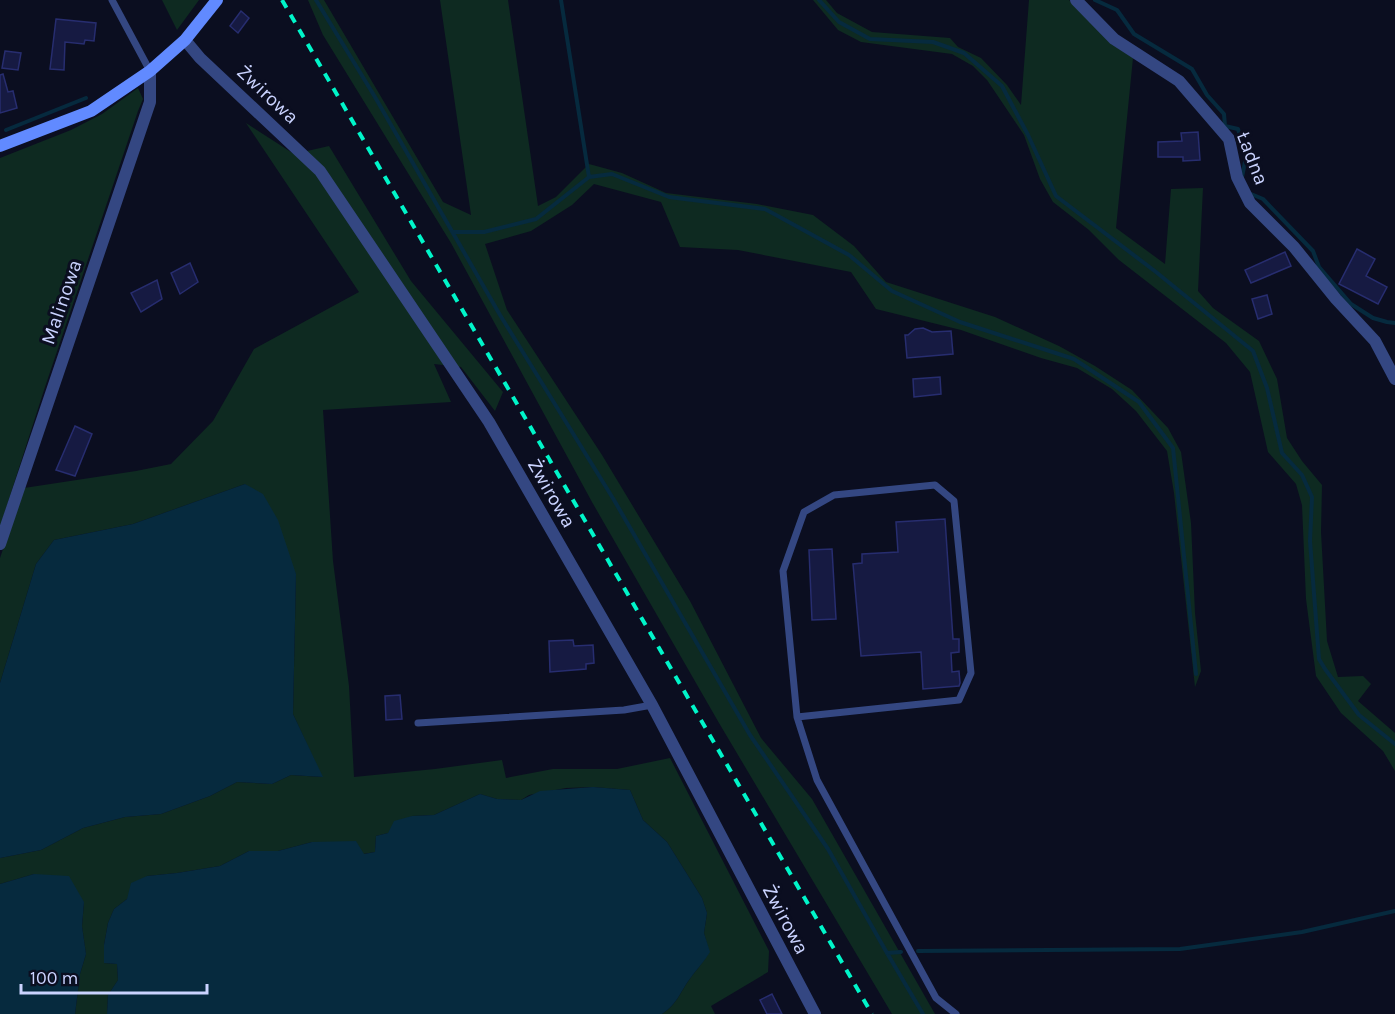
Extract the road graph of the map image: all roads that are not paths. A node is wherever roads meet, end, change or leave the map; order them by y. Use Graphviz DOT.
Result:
graph roads {
  1 [pos="112,0"];
  2 [pos="217,0"];
  3 [pos="1076,0"];
  4 [pos="185,40"];
  5 [pos="150,71"];
  6 [pos="0,146"];
  7 [pos="1395,379"];
  8 [pos="0,544"];
  9 [pos="652,705"];
  10 [pos="797,717"];
  11 [pos="418,723"];
  12 [pos="815,1014"];
  13 [pos="956,1014"];
  1 -- 5 [label="lane"];
  2 -- 4 [label="street"];
  3 -- 7 [label="street, Ładna"];
  4 -- 5 [label="street"];
  4 -- 9 [label="street, Żwirowa"];
  5 -- 6 [label="street"];
  5 -- 8 [label="street, Malinowa"];
  9 -- 11 [label="lane"];
  9 -- 12 [label="street, Żwirowa"];
  10 -- 10 [label="lane"];
  10 -- 13 [label="lane"];
}
